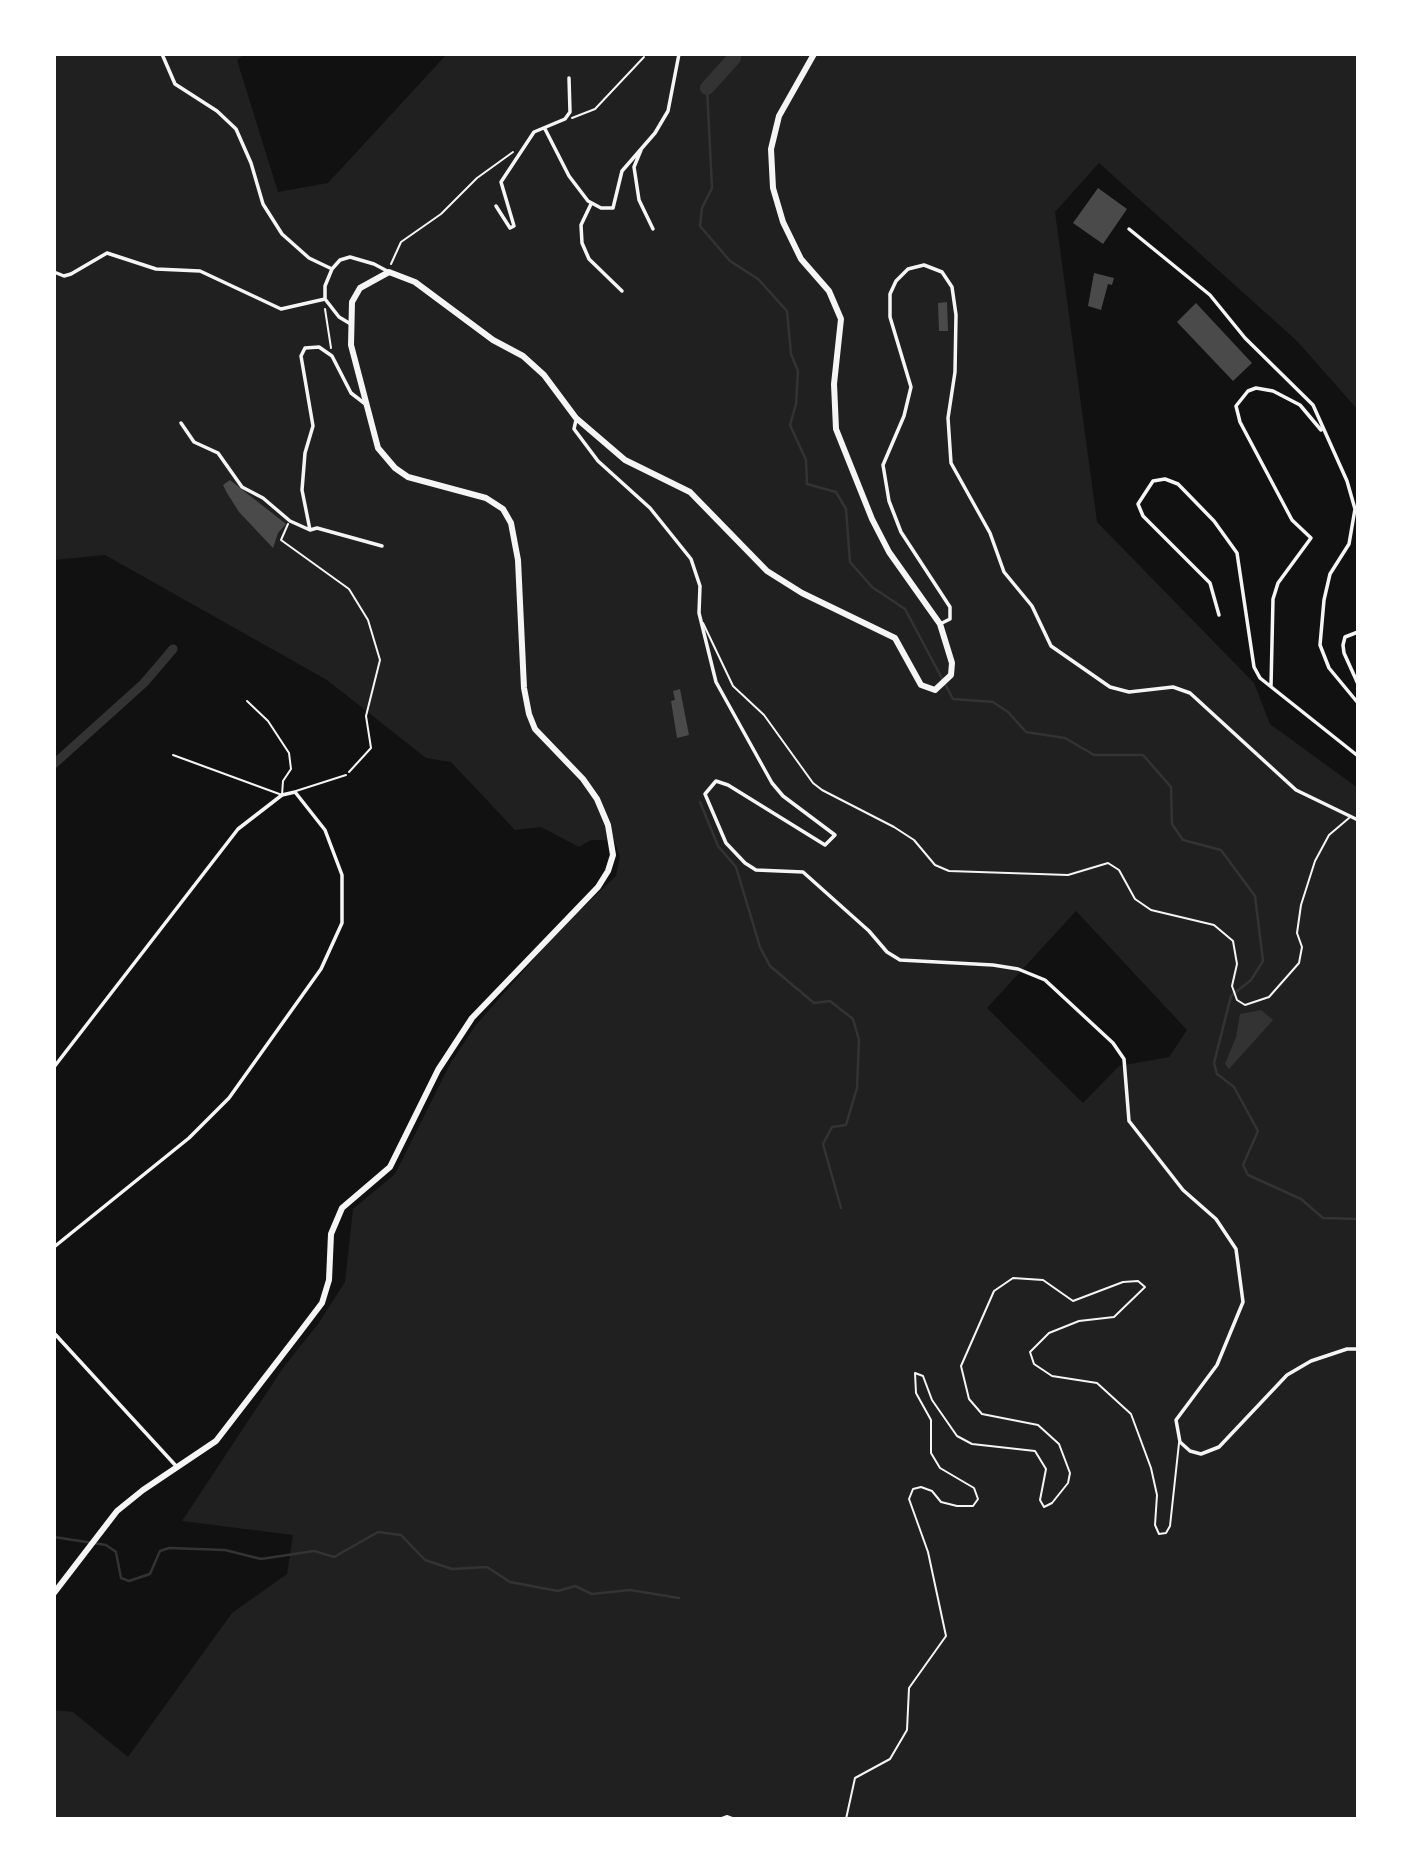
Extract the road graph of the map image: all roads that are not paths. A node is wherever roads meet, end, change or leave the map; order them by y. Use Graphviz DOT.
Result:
graph roads {
  1 [pos="162,54"];
  2 [pos="647,54"];
  3 [pos="656,54"];
  4 [pos="679,54"];
  5 [pos="814,54"];
  6 [pos="569,78"];
  7 [pos="545,129"];
  8 [pos="641,148"];
  9 [pos="591,204"];
  10 [pos="496,206"];
  11 [pos="653,229"];
  12 [pos="1129,229"];
  13 [pos="332,269"];
  14 [pos="54,272"];
  15 [pos="389,272"];
  16 [pos="622,291"];
  17 [pos="325,299"];
  18 [pos="349,323"];
  19 [pos="364,402"];
  20 [pos="576,418"];
  21 [pos="181,423"];
  22 [pos="1325,434"];
  23 [pos="310,530"];
  24 [pos="382,546"];
  25 [pos="699,613"];
  26 [pos="1219,615"];
  27 [pos="940,624"];
  28 [pos="1358,632"];
  29 [pos="1358,684"];
  30 [pos="1271,686"];
  31 [pos="247,701"];
  32 [pos="1358,703"];
  33 [pos="173,755"];
  34 [pos="1358,756"];
  35 [pos="346,775"];
  36 [pos="295,792"];
  37 [pos="282,795"];
  38 [pos="1349,818"];
  39 [pos="1358,819"];
  40 [pos="54,1067"];
  41 [pos="54,1247"];
  42 [pos="54,1333"];
  43 [pos="1358,1349"];
  44 [pos="1180,1442"];
  45 [pos="177,1467"];
  46 [pos="54,1593"];
  47 [pos="719,1819"];
  48 [pos="735,1819"];
  49 [pos="846,1819"];
  1 -- 13 [label="street"];
  2 -- 3 [label="street"];
  4 -- 8 [label="street"];
  5 -- 27 [label="main road"];
  6 -- 7 [label="street"];
  7 -- 9 [label="street"];
  7 -- 10 [label="street"];
  8 -- 9 [label="street"];
  8 -- 11 [label="street"];
  9 -- 16 [label="street"];
  12 -- 22 [label="street"];
  13 -- 15 [label="street"];
  13 -- 17 [label="street"];
  14 -- 17 [label="street"];
  15 -- 18 [label="main road"];
  15 -- 20 [label="main road"];
  17 -- 18 [label="street"];
  18 -- 19 [label="main road"];
  19 -- 23 [label="street"];
  19 -- 45 [label="main road"];
  20 -- 25 [label="street"];
  20 -- 27 [label="main road"];
  21 -- 23 [label="street"];
  22 -- 30 [label="street"];
  22 -- 32 [label="street"];
  23 -- 24 [label="street"];
  25 -- 38 [label="lane"];
  25 -- 44 [label="street"];
  26 -- 30 [label="street"];
  27 -- 38 [label="street"];
  28 -- 29 [label="street"];
  30 -- 34 [label="street"];
  31 -- 37 [label="lane"];
  33 -- 37 [label="lane"];
  35 -- 36 [label="lane"];
  36 -- 37 [label="street"];
  36 -- 41 [label="street"];
  37 -- 40 [label="street"];
  38 -- 39 [label="street"];
  42 -- 45 [label="street"];
  43 -- 44 [label="street"];
  44 -- 49 [label="lane"];
  45 -- 46 [label="main road"];
  47 -- 48 [label="lane"];
}
